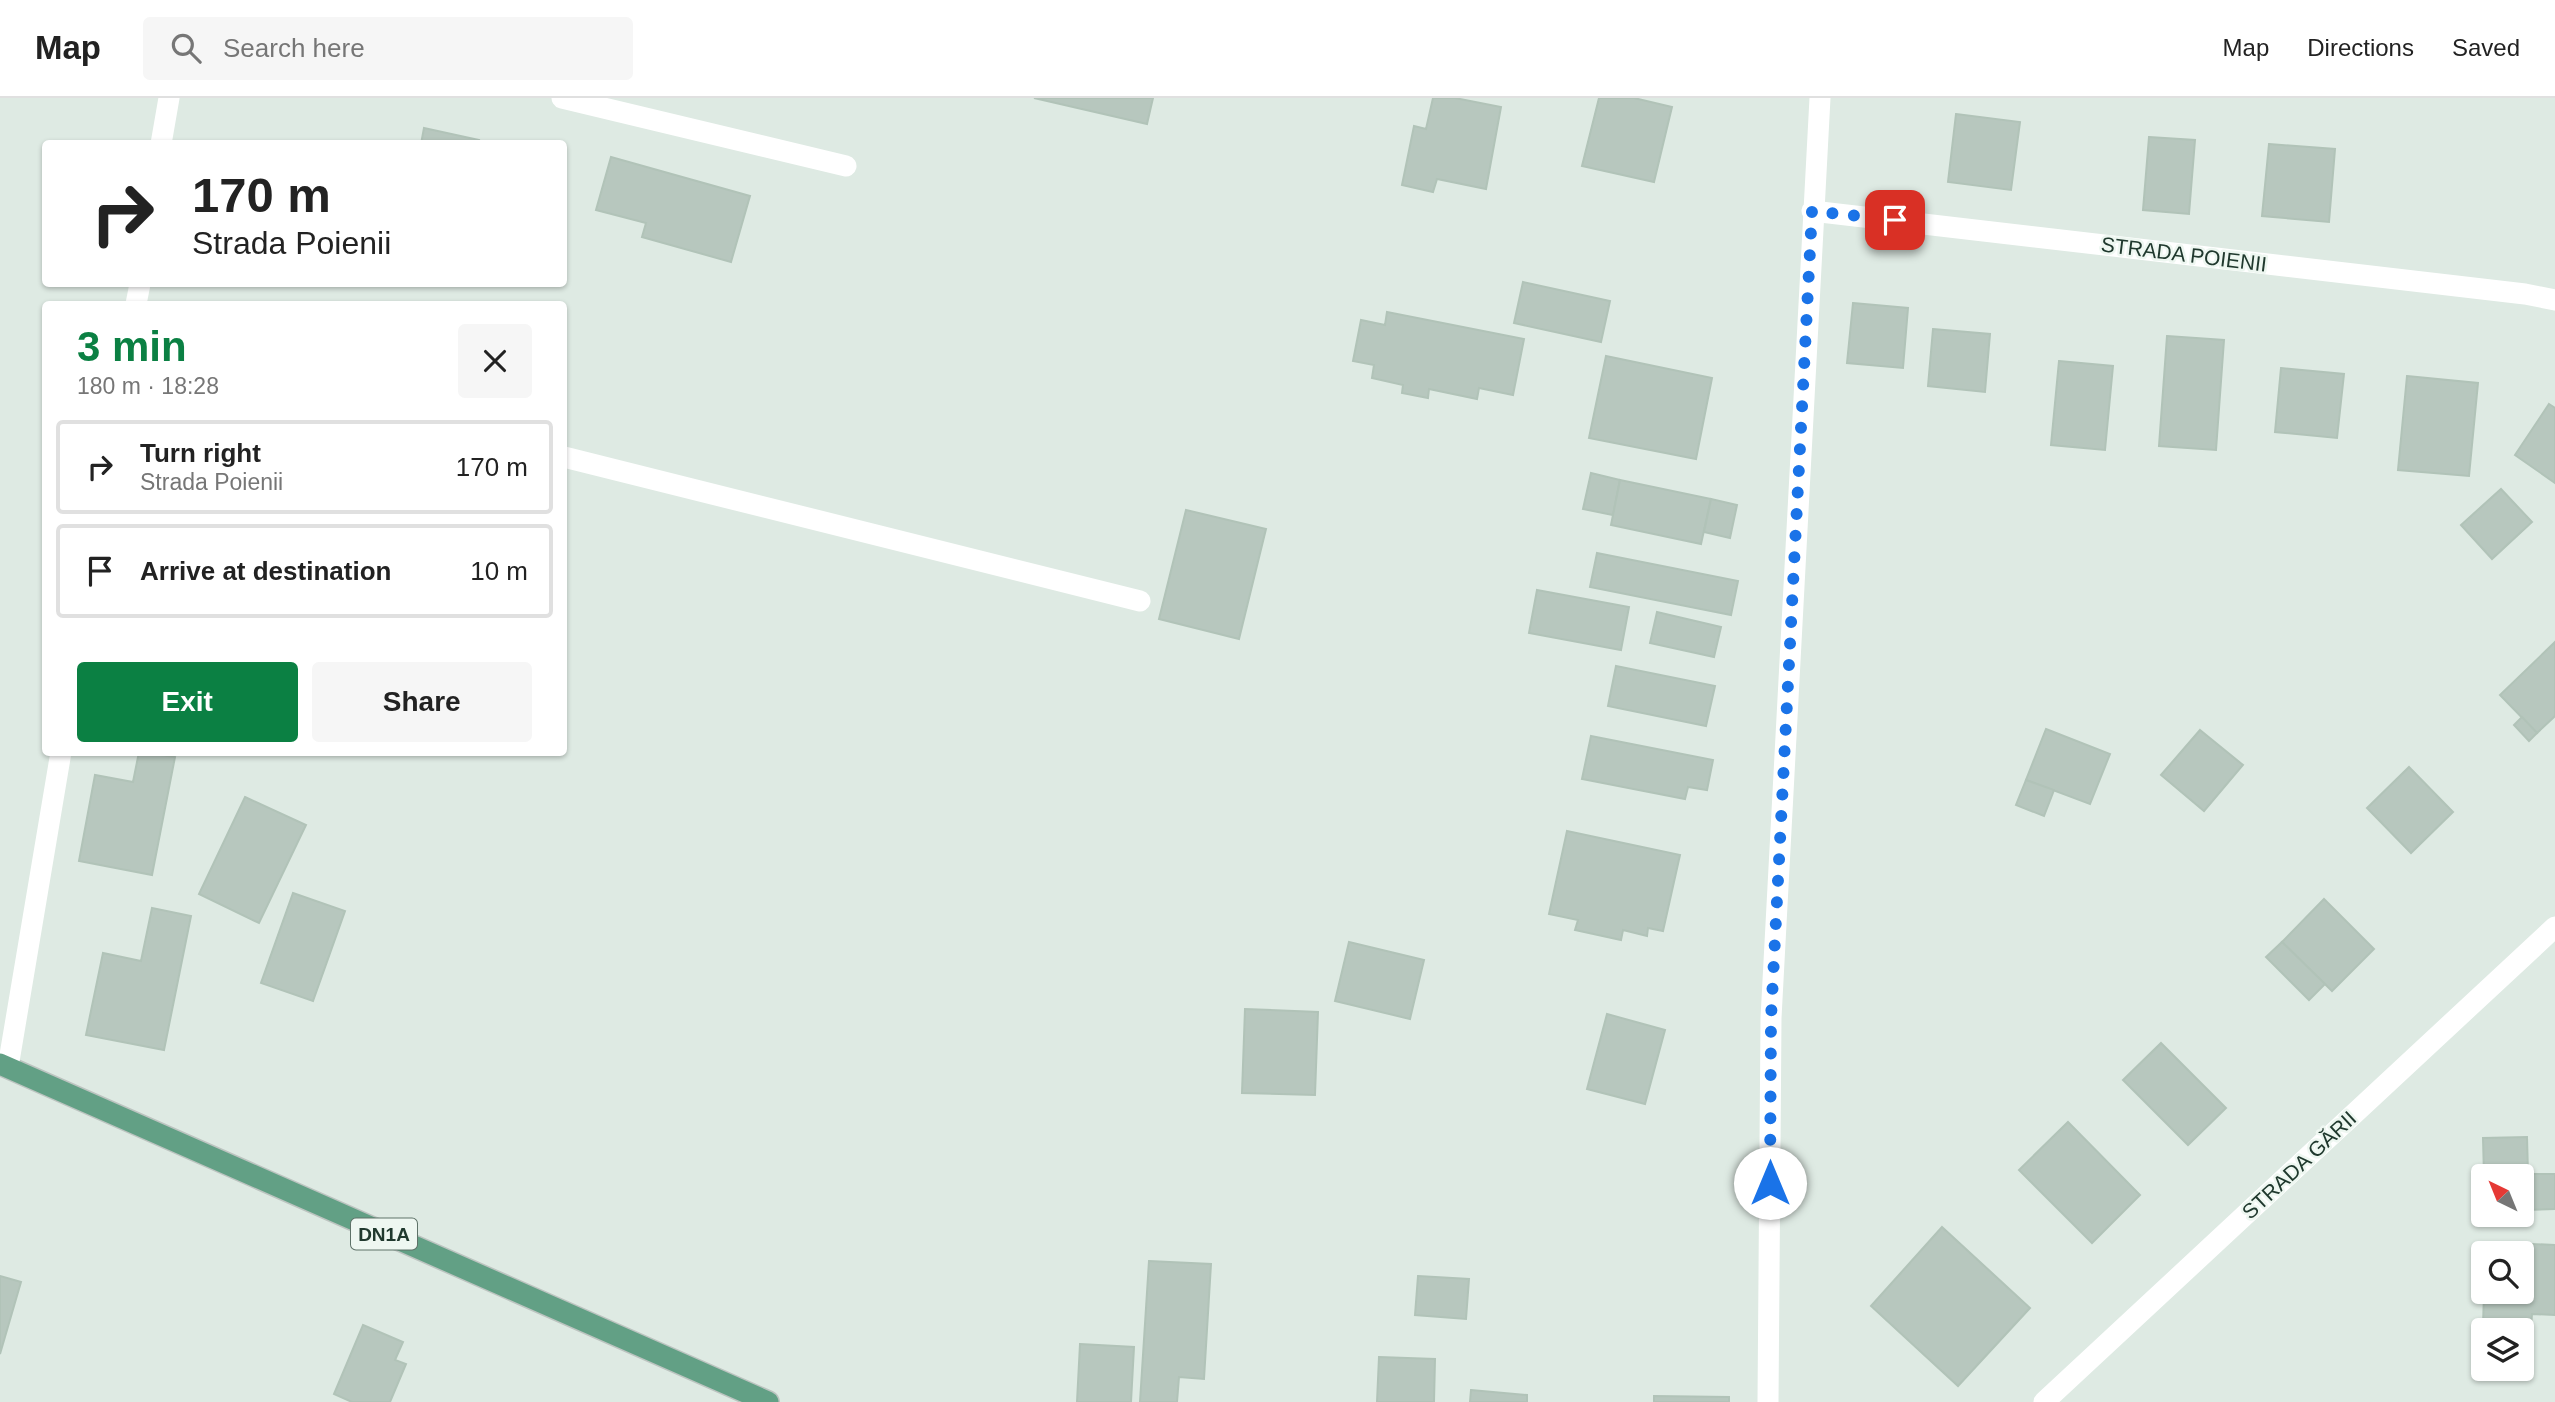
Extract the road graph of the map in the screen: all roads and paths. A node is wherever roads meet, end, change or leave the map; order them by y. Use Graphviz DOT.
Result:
graph roads {
  1 [pos="169,98"];
  2 [pos="562,98"];
  3 [pos="1820,98"];
  4 [pos="163,140"];
  5 [pos="846,166"];
  6 [pos="1812,211"];
  7 [pos="2555,300"];
  8 [pos="567,458"];
  9 [pos="1140,601"];
  10 [pos="60,756"];
  11 [pos="2555,928"];
  12 [pos="4,1065"];
  13 [pos="768,1402"];
  14 [pos="1768,1402"];
  15 [pos="2044,1402"];
  1 -- 4 [label="street"];
  2 -- 5 [label="street"];
  3 -- 6 [label="street"];
  6 -- 7 [label="street, STRADA POIENII"];
  6 -- 14 [label="street"];
  8 -- 9 [label="street"];
  10 -- 12 [label="street"];
  11 -- 15 [label="street, STRADA GĂRII"];
  12 -- 13 [label="main road, DN1A"];
}
